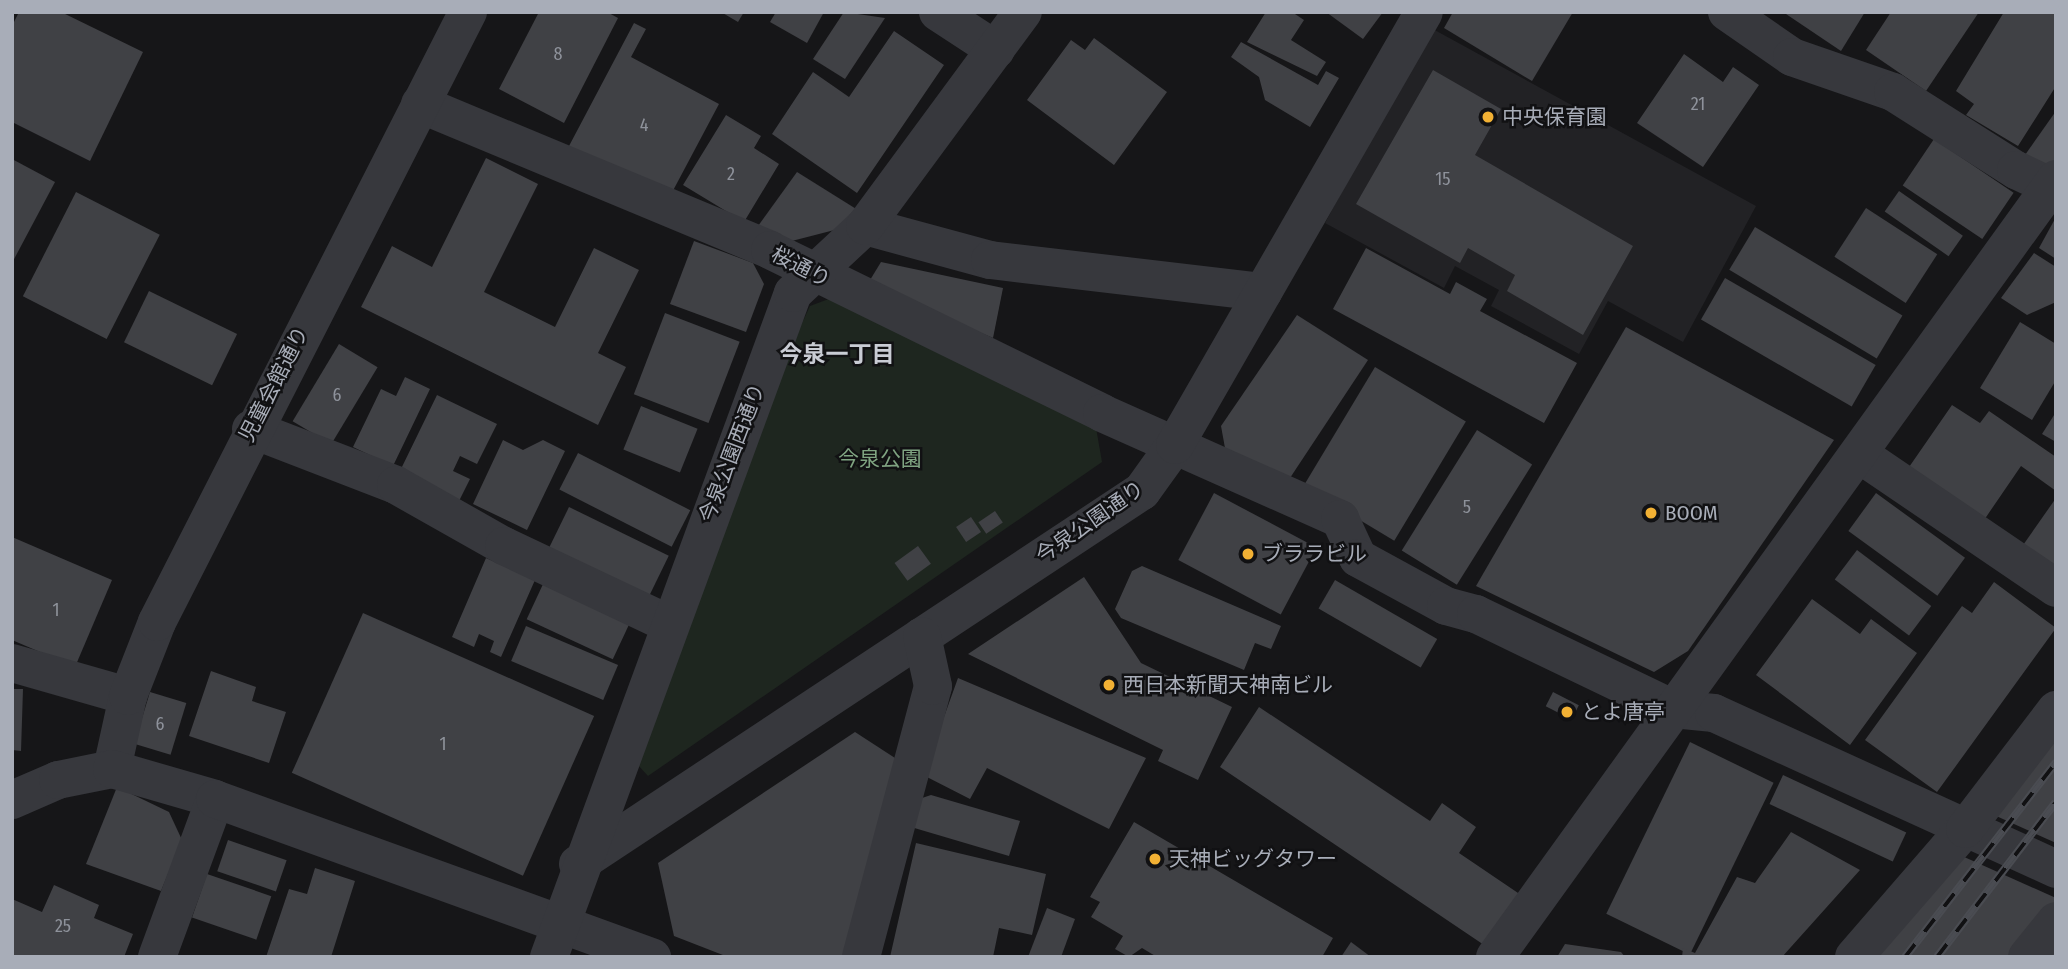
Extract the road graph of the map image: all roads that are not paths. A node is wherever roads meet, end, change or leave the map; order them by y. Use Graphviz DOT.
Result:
graph roads {
  1 [pos="468,12"];
  2 [pos="938,12"];
  3 [pos="1023,12"];
  4 [pos="1424,12"];
  5 [pos="1727,12"];
  6 [pos="996,50"];
  7 [pos="421,104"];
  8 [pos="2054,185"];
  9 [pos="864,226"];
  10 [pos="810,272"];
  11 [pos="1262,292"];
  12 [pos="251,429"];
  13 [pos="1175,445"];
  14 [pos="1859,454"];
  15 [pos="2056,589"];
  16 [pos="667,623"];
  17 [pos="922,636"];
  18 [pos="12,663"];
  19 [pos="128,696"];
  20 [pos="1673,709"];
  21 [pos="2056,710"];
  22 [pos="112,769"];
  23 [pos="215,799"];
  24 [pos="12,800"];
  25 [pos="1965,829"];
  26 [pos="578,864"];
  27 [pos="2056,869"];
  28 [pos="557,920"];
  29 [pos="2056,921"];
  30 [pos="157,957"];
  31 [pos="549,957"];
  32 [pos="652,957"];
  33 [pos="861,957"];
  34 [pos="1495,957"];
  35 [pos="1854,957"];
  36 [pos="2027,957"];
  1 -- 7 [label="street, 児童会館通り"];
  2 -- 6 [label="street"];
  3 -- 6 [label="street, 今泉公園西通り"];
  4 -- 11 [label="street, 今泉公園通り"];
  5 -- 8 [label="street"];
  6 -- 9 [label="street, 今泉公園西通り"];
  7 -- 10 [label="street, 桜通り"];
  7 -- 12 [label="street, 児童会館通り"];
  8 -- 14 [label="street"];
  9 -- 10 [label="street, 今泉公園西通り"];
  9 -- 11 [label="street"];
  10 -- 13 [label="street, 桜通り"];
  10 -- 16 [label="street, 今泉公園西通り"];
  11 -- 13 [label="street, 今泉公園通り"];
  12 -- 16 [label="street"];
  12 -- 19 [label="street, 児童会館通り"];
  13 -- 17 [label="street, 今泉公園通り"];
  13 -- 20 [label="street, 桜通り"];
  14 -- 15 [label="street"];
  14 -- 20 [label="street"];
  16 -- 26 [label="street, 今泉公園西通り"];
  17 -- 26 [label="street, 今泉公園通り"];
  17 -- 33 [label="street"];
  18 -- 19 [label="street"];
  19 -- 22 [label="street, 児童会館通り"];
  20 -- 25 [label="street"];
  20 -- 34 [label="street"];
  21 -- 25 [label="street"];
  22 -- 23 [label="street"];
  22 -- 24 [label="street"];
  23 -- 28 [label="street"];
  23 -- 30 [label="street"];
  25 -- 27 [label="street"];
  25 -- 35 [label="street"];
  26 -- 28 [label="street, 今泉公園西通り"];
  28 -- 31 [label="street, 今泉公園西通り"];
  28 -- 32 [label="street"];
  29 -- 36 [label="street"];
}
